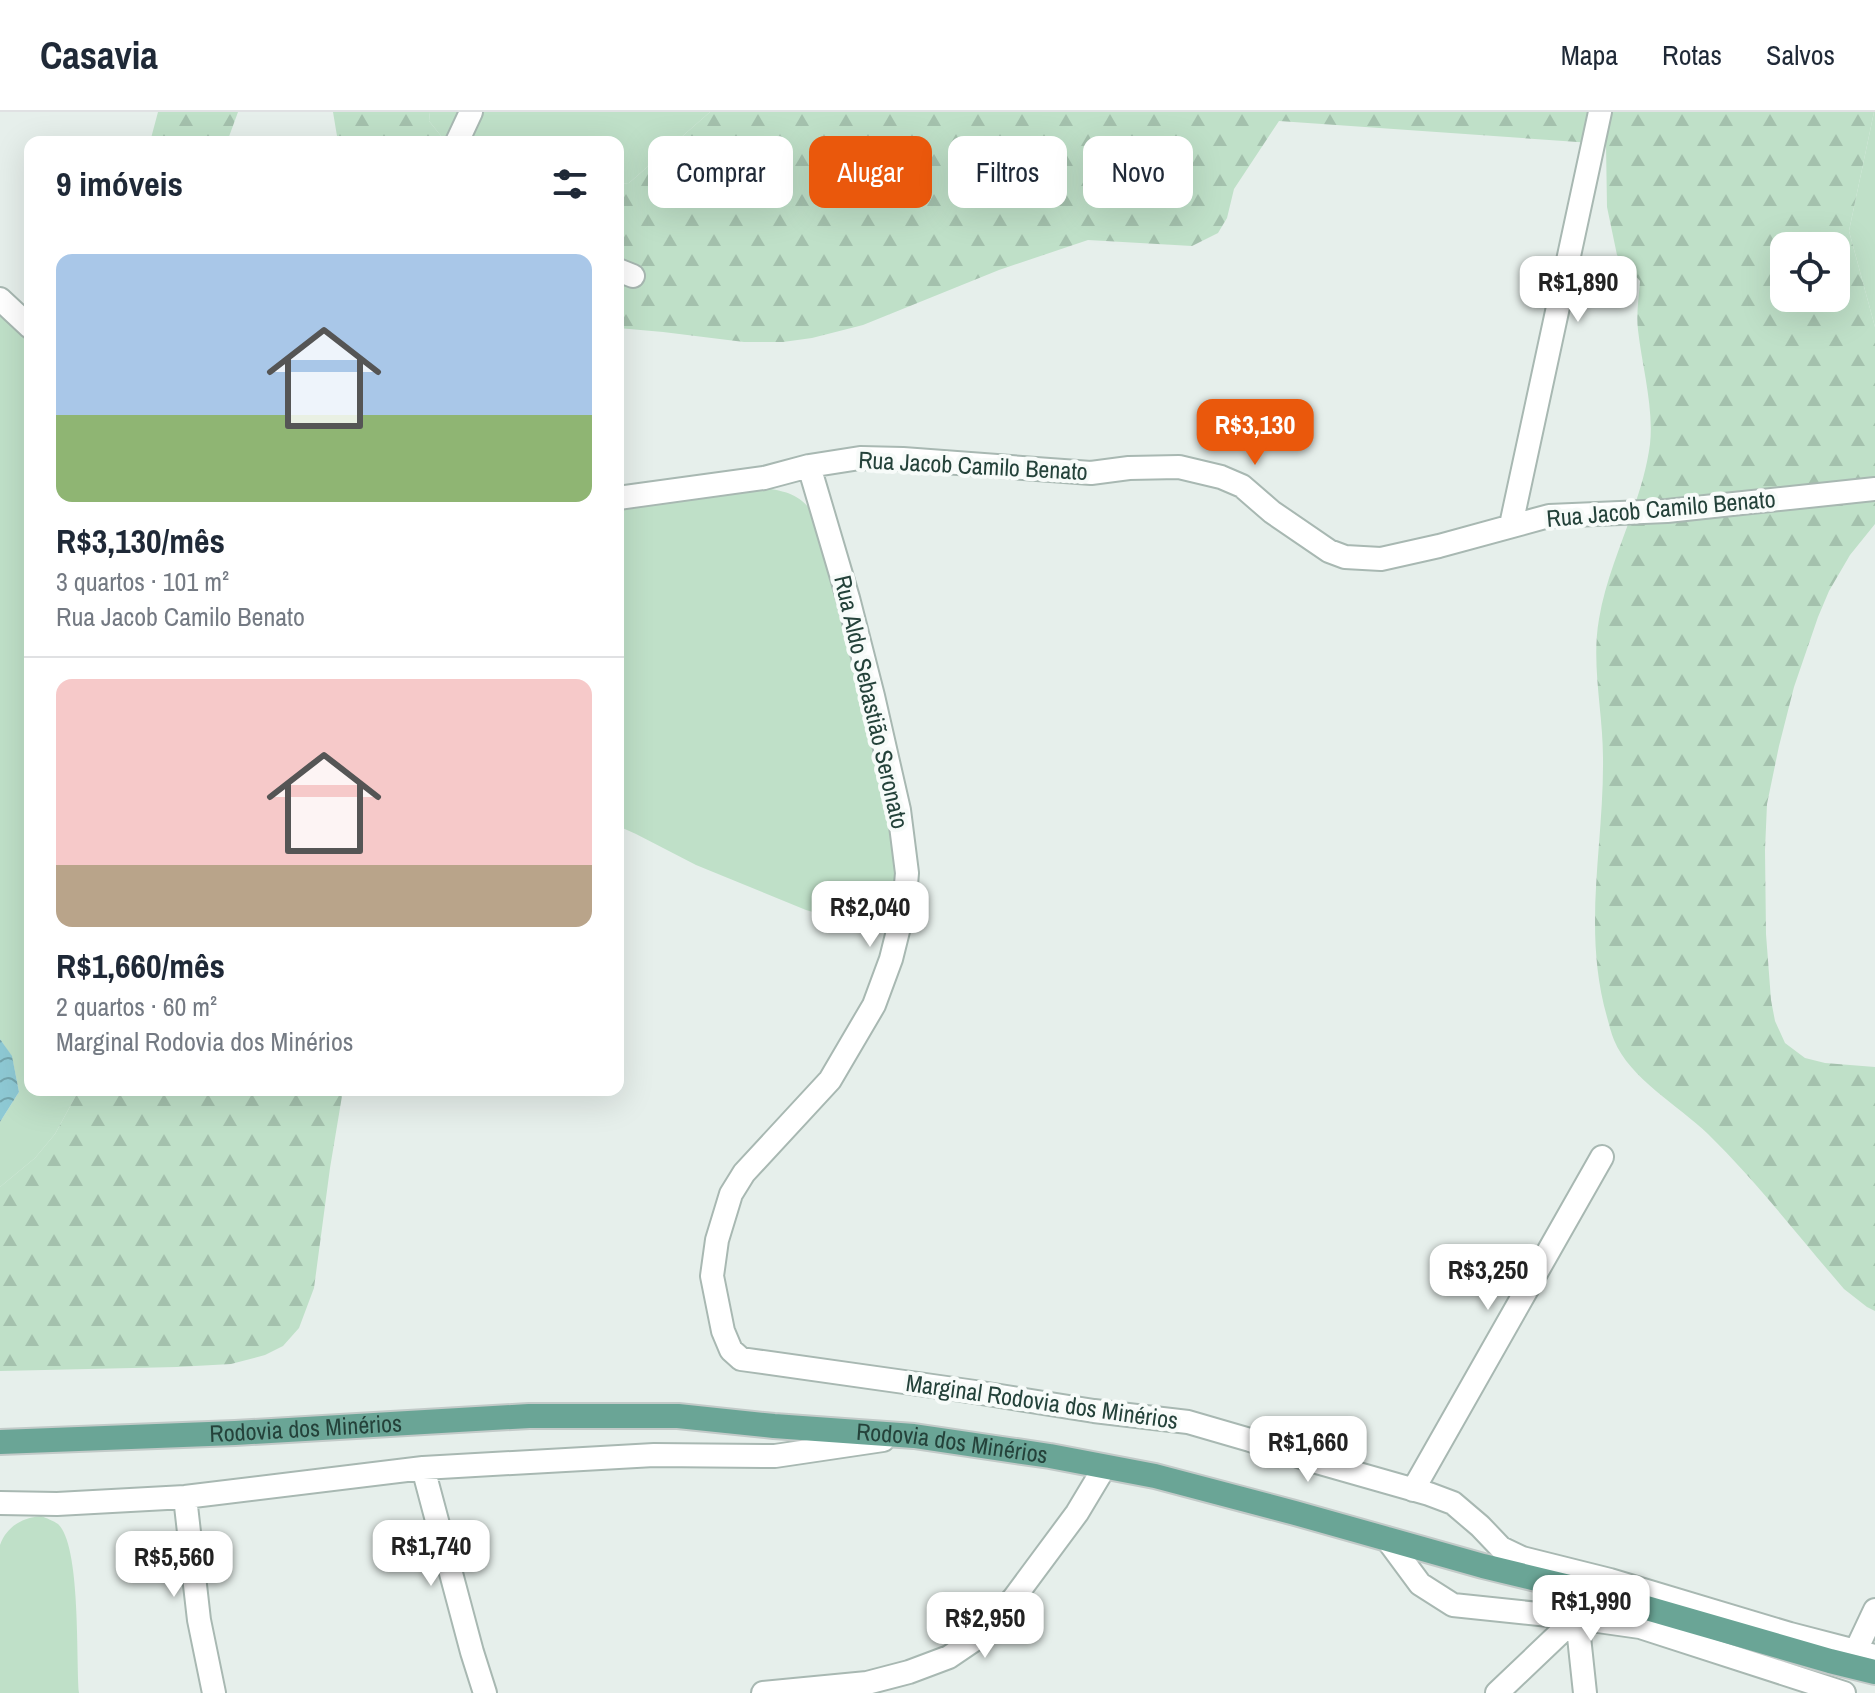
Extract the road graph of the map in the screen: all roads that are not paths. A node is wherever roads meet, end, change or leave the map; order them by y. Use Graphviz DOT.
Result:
graph roads {
  1 [pos="471,112"];
  2 [pos="1600,112"];
  3 [pos="460,136"];
  4 [pos="0,299"];
  5 [pos="24,321"];
  6 [pos="809,466"];
  7 [pos="1875,489"];
  8 [pos="624,497"];
  9 [pos="1511,525"];
  10 [pos="1602,1157"];
  11 [pos="741,1359"];
  12 [pos="914,1436"];
  13 [pos="0,1442"];
  14 [pos="423,1468"];
  15 [pos="1104,1468"];
  16 [pos="1413,1490"];
  17 [pos="185,1497"];
  18 [pos="0,1503"];
  19 [pos="1386,1538"];
  20 [pos="1598,1594"];
  21 [pos="1875,1610"];
  22 [pos="1577,1618"];
  23 [pos="1852,1659"];
  24 [pos="1875,1672"];
  25 [pos="1816,1688"];
  26 [pos="214,1693"];
  27 [pos="485,1693"];
  28 [pos="763,1693"];
  29 [pos="1497,1693"];
  30 [pos="1585,1693"];
  31 [pos="1844,1693"];
  1 -- 3 [label="street"];
  2 -- 9 [label="street"];
  4 -- 5 [label="street"];
  6 -- 8 [label="street, Rua Jacob Camilo Benato"];
  6 -- 9 [label="street, Rua Jacob Camilo Benato"];
  6 -- 11 [label="street, Rua Aldo Sebastião Seronato"];
  7 -- 9 [label="street, Rua Jacob Camilo Benato"];
  10 -- 16 [label="street"];
  11 -- 16 [label="street, Marginal Rodovia dos Minérios"];
  12 -- 13 [label="main road, Rodovia dos Minérios"];
  12 -- 14 [label="street"];
  12 -- 15 [label="main road, Rodovia dos Minérios"];
  14 -- 17 [label="street"];
  14 -- 27 [label="street"];
  15 -- 19 [label="main road, Rodovia dos Minérios"];
  15 -- 28 [label="street"];
  16 -- 23 [label="street, Marginal Rodovia dos Minérios"];
  17 -- 18 [label="street"];
  17 -- 26 [label="street"];
  19 -- 20 [label="main road, Rodovia dos Minérios"];
  19 -- 22 [label="street"];
  20 -- 22 [label="street"];
  20 -- 23 [label="main road, Rodovia dos Minérios"];
  21 -- 23 [label="street"];
  22 -- 25 [label="street"];
  22 -- 29 [label="street"];
  22 -- 30 [label="street"];
  23 -- 24 [label="main road, Rodovia dos Minérios"];
  23 -- 25 [label="street"];
  25 -- 31 [label="street"];
}
